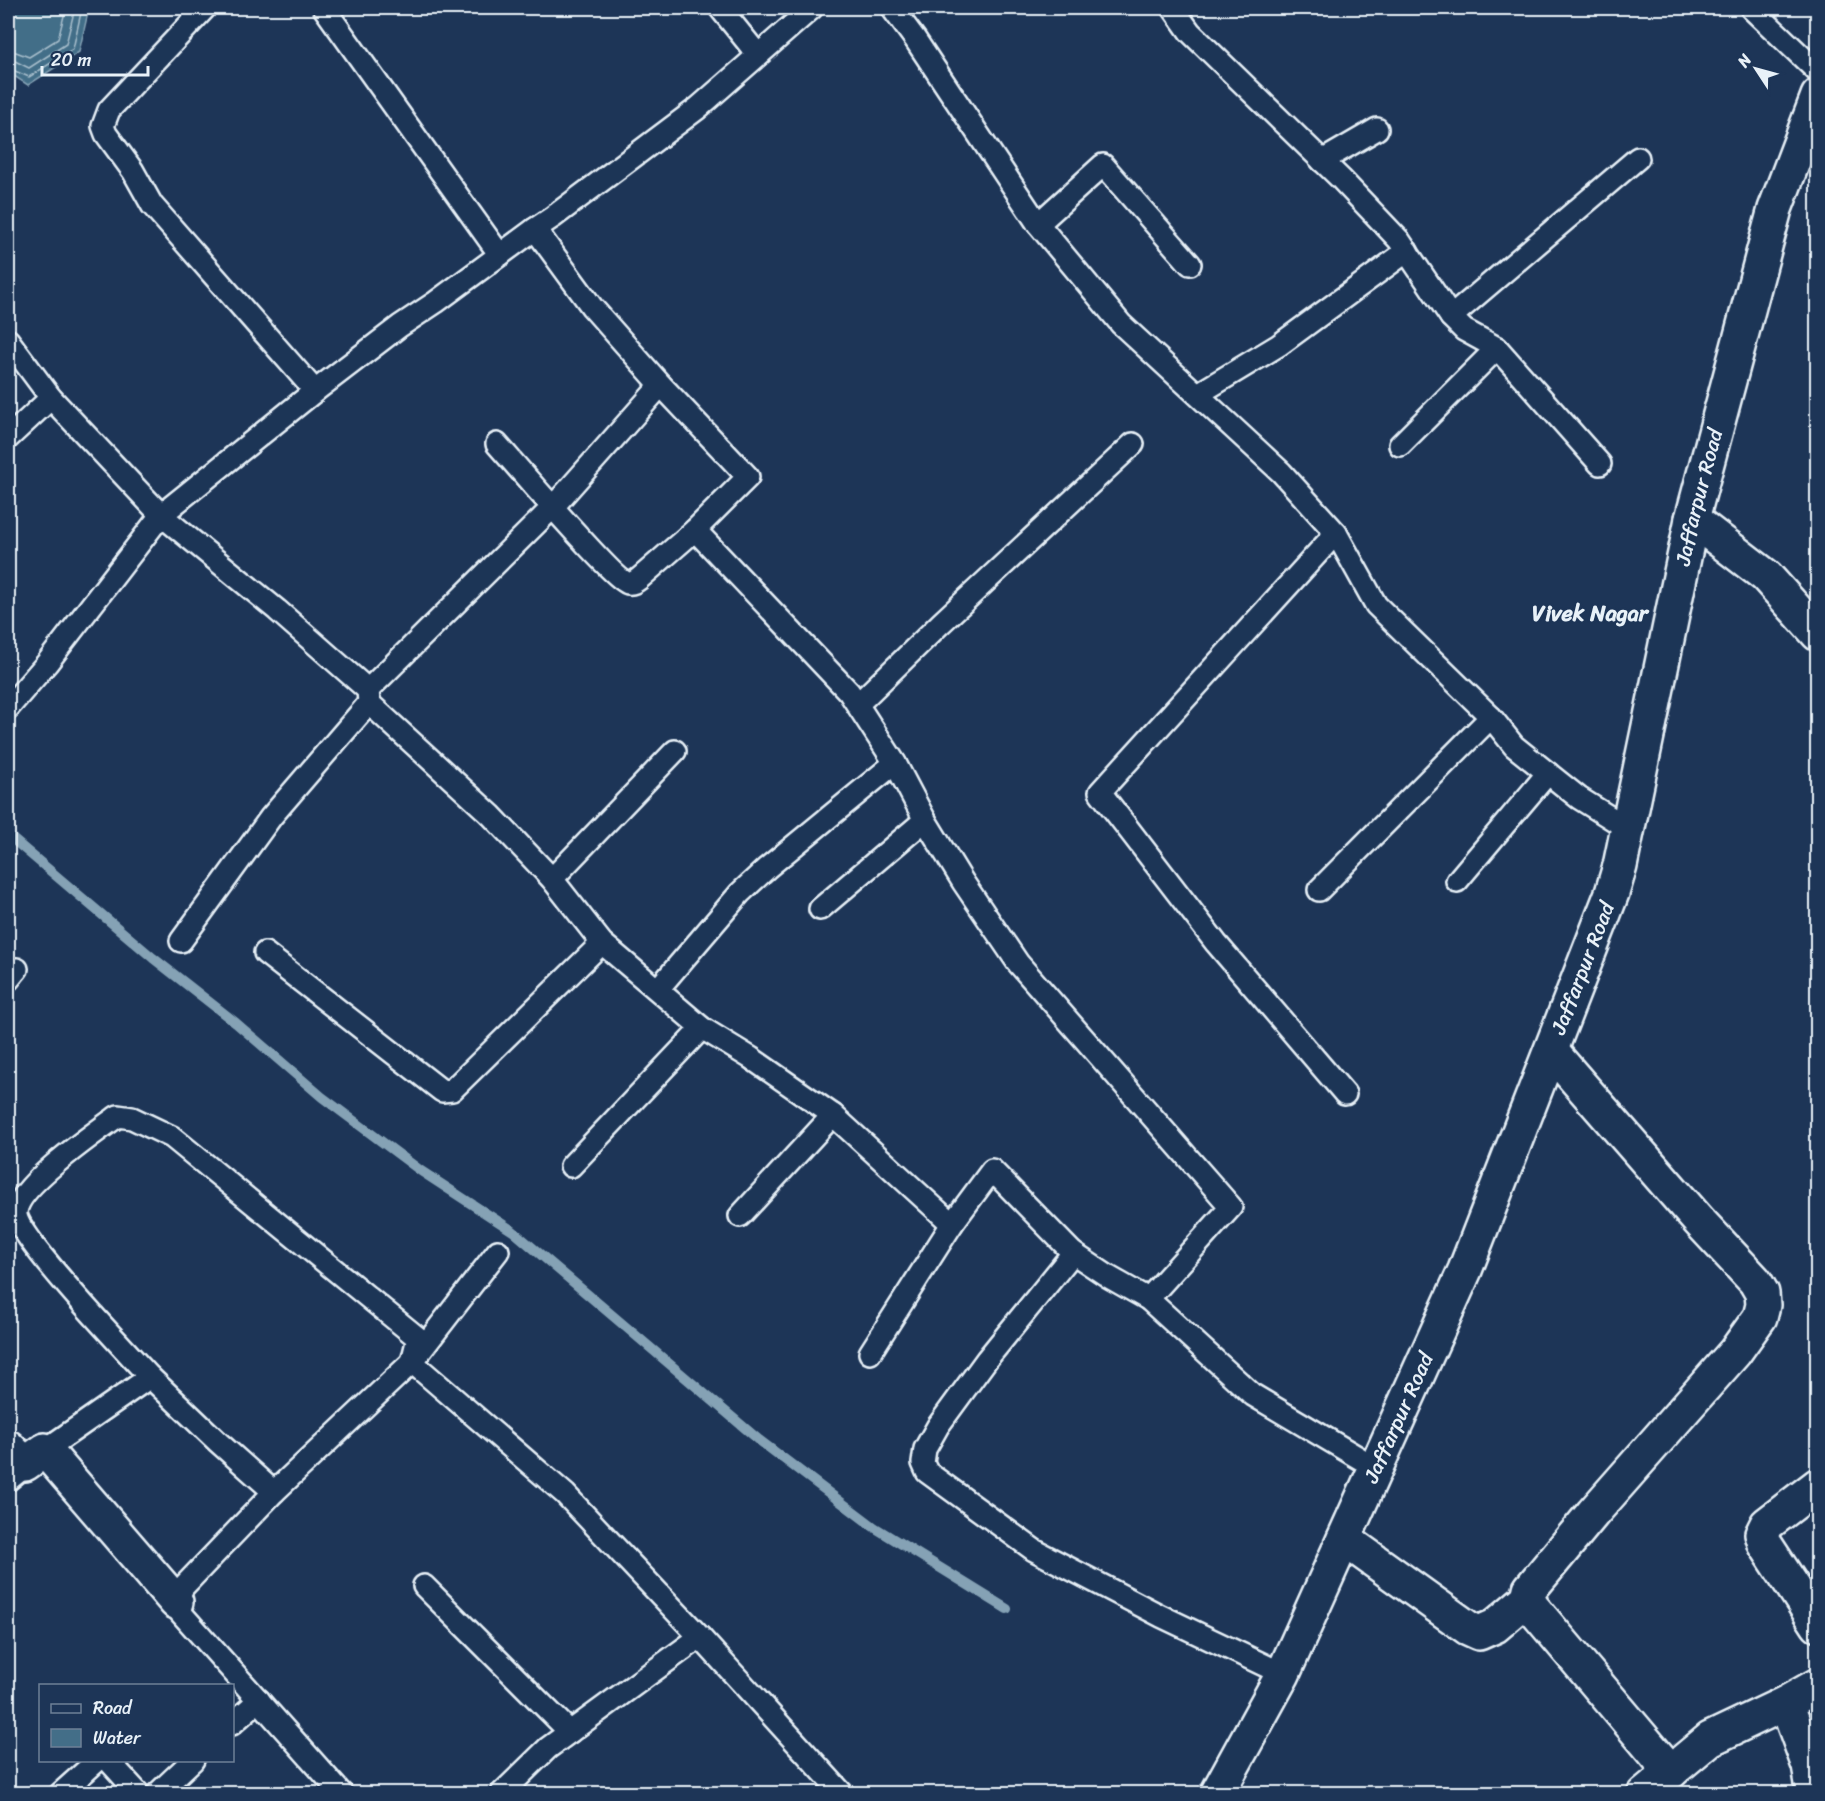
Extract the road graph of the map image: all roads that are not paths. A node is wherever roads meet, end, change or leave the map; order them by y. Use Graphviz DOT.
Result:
graph roads {
  1 [pos="205,8"];
  2 [pos="324,8"];
  3 [pos="720,8"];
  4 [pos="812,8"];
  5 [pos="892,8"];
  6 [pos="1173,8"];
  7 [pos="1751,8"];
  8 [pos="758,55"];
  9 [pos="1818,72"];
  10 [pos="1818,96"];
  11 [pos="1377,129"];
  12 [pos="1638,158"];
  13 [pos="1322,161"];
  14 [pos="1038,224"];
  15 [pos="535,229"];
  16 [pos="1407,251"];
  17 [pos="500,255"];
  18 [pos="1190,264"];
  19 [pos="1451,316"];
  20 [pos="8,340"];
  21 [pos="1497,348"];
  22 [pos="661,385"];
  23 [pos="315,391"];
  24 [pos="1198,394"];
  25 [pos="51,398"];
  26 [pos="8,438"];
  27 [pos="497,444"];
  28 [pos="1133,444"];
  29 [pos="1400,445"];
  30 [pos="1600,464"];
  31 [pos="553,507"];
  32 [pos="161,515"];
  33 [pos="1692,519"];
  34 [pos="695,530"];
  35 [pos="1336,533"];
  36 [pos="1814,620"];
  37 [pos="369,697"];
  38 [pos="858,704"];
  39 [pos="8,708"];
  40 [pos="1491,717"];
  41 [pos="675,752"];
  42 [pos="895,763"];
  43 [pos="1548,773"];
  44 [pos="926,820"];
  45 [pos="1627,828"];
  46 [pos="552,879"];
  47 [pos="1457,881"];
  48 [pos="1319,890"];
  49 [pos="820,909"];
  50 [pos="182,941"];
  51 [pos="602,943"];
  52 [pos="264,953"];
  53 [pos="658,988"];
  54 [pos="702,1028"];
  55 [pos="1551,1051"];
  56 [pos="1345,1094"];
  57 [pos="833,1115"];
  58 [pos="571,1167"];
  59 [pos="740,1216"];
  60 [pos="952,1224"];
  61 [pos="498,1251"];
  62 [pos="1073,1253"];
  63 [pos="1148,1299"];
  64 [pos="870,1353"];
  65 [pos="412,1362"];
  66 [pos="150,1377"];
  67 [pos="8,1447"];
  68 [pos="45,1450"];
  69 [pos="1376,1468"];
  70 [pos="8,1480"];
  71 [pos="1818,1485"];
  72 [pos="274,1492"];
  73 [pos="1344,1539"];
  74 [pos="424,1586"];
  75 [pos="1528,1598"];
  76 [pos="176,1602"];
  77 [pos="1818,1625"];
  78 [pos="700,1637"];
  79 [pos="1283,1674"];
  80 [pos="1818,1685"];
  81 [pos="259,1700"];
  82 [pos="1786,1703"];
  83 [pos="234,1723"];
  84 [pos="570,1732"];
  85 [pos="97,1762"];
  86 [pos="109,1762"];
  87 [pos="192,1762"];
  88 [pos="1671,1772"];
  89 [pos="60,1794"];
  90 [pos="139,1794"];
  91 [pos="157,1794"];
  92 [pos="342,1794"];
  93 [pos="501,1794"];
  94 [pos="843,1794"];
  95 [pos="1218,1794"];
  96 [pos="1644,1794"];
  97 [pos="1815,1794"];
  1 -- 23 [label="lane"];
  2 -- 17 [label="lane"];
  3 -- 8 [label="lane"];
  4 -- 8 [label="lane"];
  5 -- 14 [label="lane"];
  6 -- 13 [label="lane"];
  7 -- 9 [label="lane"];
  8 -- 15 [label="lane"];
  10 -- 33 [label="street, Jaffarpur Road"];
  11 -- 13 [label="lane"];
  12 -- 19 [label="lane"];
  13 -- 16 [label="lane"];
  14 -- 18 [label="lane"];
  14 -- 24 [label="lane"];
  15 -- 17 [label="lane"];
  15 -- 22 [label="lane"];
  16 -- 19 [label="lane"];
  16 -- 24 [label="lane"];
  17 -- 23 [label="lane"];
  19 -- 21 [label="lane"];
  20 -- 25 [label="lane"];
  21 -- 29 [label="lane"];
  21 -- 30 [label="lane"];
  22 -- 31 [label="lane"];
  22 -- 34 [label="lane"];
  23 -- 32 [label="lane"];
  24 -- 35 [label="lane"];
  25 -- 26 [label="lane"];
  25 -- 32 [label="lane"];
  27 -- 31 [label="lane"];
  28 -- 38 [label="lane"];
  31 -- 34 [label="lane"];
  31 -- 37 [label="lane"];
  32 -- 37 [label="lane"];
  32 -- 39 [label="lane"];
  33 -- 36 [label="street"];
  33 -- 45 [label="street, Jaffarpur Road"];
  34 -- 38 [label="lane"];
  35 -- 40 [label="lane"];
  35 -- 56 [label="lane"];
  37 -- 46 [label="lane"];
  37 -- 50 [label="lane"];
  38 -- 42 [label="lane"];
  40 -- 43 [label="lane"];
  40 -- 48 [label="lane"];
  41 -- 46 [label="lane"];
  42 -- 44 [label="lane"];
  42 -- 53 [label="lane"];
  43 -- 45 [label="lane"];
  43 -- 47 [label="lane"];
  44 -- 49 [label="lane"];
  44 -- 63 [label="lane"];
  45 -- 55 [label="street, Jaffarpur Road"];
  46 -- 51 [label="lane"];
  51 -- 52 [label="lane"];
  51 -- 53 [label="lane"];
  53 -- 54 [label="lane"];
  54 -- 57 [label="lane"];
  54 -- 58 [label="lane"];
  55 -- 69 [label="street, Jaffarpur Road"];
  55 -- 75 [label="street"];
  57 -- 59 [label="lane"];
  57 -- 60 [label="lane"];
  60 -- 62 [label="lane"];
  60 -- 64 [label="lane"];
  61 -- 65 [label="lane"];
  62 -- 63 [label="lane"];
  62 -- 79 [label="lane"];
  63 -- 69 [label="lane"];
  65 -- 66 [label="lane"];
  65 -- 72 [label="lane"];
  65 -- 78 [label="lane"];
  66 -- 68 [label="lane"];
  66 -- 72 [label="lane"];
  67 -- 68 [label="street"];
  68 -- 70 [label="lane"];
  68 -- 76 [label="street"];
  69 -- 73 [label="street, Jaffarpur Road"];
  71 -- 77 [label="street"];
  72 -- 76 [label="lane"];
  73 -- 75 [label="street"];
  73 -- 79 [label="street, Jaffarpur Road"];
  74 -- 84 [label="lane"];
  75 -- 88 [label="street"];
  76 -- 81 [label="lane"];
  78 -- 84 [label="lane"];
  78 -- 94 [label="lane"];
  79 -- 95 [label="street, Jaffarpur Road"];
  80 -- 82 [label="street"];
  81 -- 83 [label="lane"];
  81 -- 92 [label="lane"];
  82 -- 88 [label="street"];
  82 -- 97 [label="street"];
  84 -- 93 [label="lane"];
  85 -- 89 [label="lane"];
  86 -- 90 [label="lane"];
  87 -- 91 [label="lane"];
  88 -- 96 [label="street"];
}
